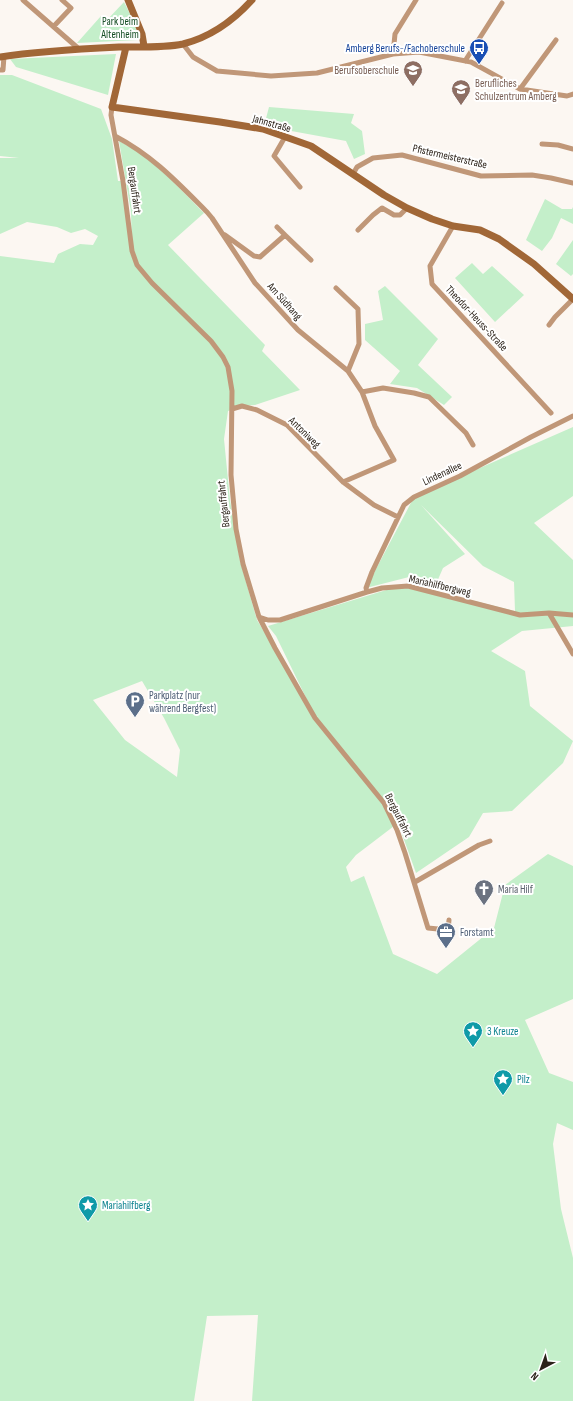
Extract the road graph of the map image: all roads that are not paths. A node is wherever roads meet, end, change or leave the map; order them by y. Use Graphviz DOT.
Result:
graph roads {
  1 [pos="23,0"];
  2 [pos="62,0"];
  3 [pos="252,0"];
  4 [pos="416,0"];
  5 [pos="130,1"];
  6 [pos="502,3"];
  7 [pos="54,26"];
  8 [pos="556,40"];
  9 [pos="183,44"];
  10 [pos="144,46"];
  11 [pos="126,47"];
  12 [pos="79,49"];
  13 [pos="393,54"];
  14 [pos="2,56"];
  15 [pos="465,61"];
  16 [pos="0,70"];
  17 [pos="520,89"];
  18 [pos="573,94"];
  19 [pos="112,107"];
  20 [pos="115,136"];
  21 [pos="284,137"];
  22 [pos="542,144"];
  23 [pos="573,149"];
  24 [pos="353,174"];
  25 [pos="573,183"];
  26 [pos="300,187"];
  27 [pos="407,208"];
  28 [pos="453,226"];
  29 [pos="278,228"];
  30 [pos="358,230"];
  31 [pos="221,232"];
  32 [pos="285,236"];
  33 [pos="312,260"];
  34 [pos="336,288"];
  35 [pos="573,299"];
  36 [pos="549,325"];
  37 [pos="348,371"];
  38 [pos="362,392"];
  39 [pos="232,410"];
  40 [pos="551,413"];
  41 [pos="573,416"];
  42 [pos="473,445"];
  43 [pos="343,482"];
  44 [pos="398,517"];
  45 [pos="367,592"];
  46 [pos="549,613"];
  47 [pos="573,615"];
  48 [pos="259,617"];
  49 [pos="573,654"];
  50 [pos="490,842"];
  51 [pos="414,882"];
  52 [pos="449,920"];
  1 -- 7 [label="street"];
  2 -- 7 [label="street"];
  3 -- 9 [label="street"];
  4 -- 13 [label="street"];
  5 -- 10 [label="street"];
  6 -- 15 [label="street"];
  7 -- 12 [label="street"];
  8 -- 17 [label="street"];
  9 -- 10 [label="street"];
  9 -- 13 [label="street"];
  10 -- 11 [label="street"];
  11 -- 12 [label="street"];
  11 -- 19 [label="street, Bergauffahrt"];
  12 -- 14 [label="street"];
  13 -- 15 [label="street"];
  14 -- 16 [label="street"];
  15 -- 17 [label="street"];
  17 -- 18 [label="street"];
  19 -- 20 [label="street, Bergauffahrt"];
  19 -- 21 [label="street, Jahnstraße"];
  20 -- 31 [label="street, Am Südhang"];
  20 -- 39 [label="street, Bergauffahrt"];
  21 -- 24 [label="street, Jahnstraße"];
  21 -- 26 [label="street"];
  22 -- 23 [label="street"];
  24 -- 25 [label="street, Pfistermeisterstraße"];
  24 -- 27 [label="street, Jahnstraße"];
  27 -- 28 [label="street, Jahnstraße"];
  27 -- 30 [label="street"];
  28 -- 35 [label="street, Jahnstraße"];
  28 -- 40 [label="street, Theodor-Heuss-Straße"];
  29 -- 32 [label="street"];
  31 -- 32 [label="street, Am Südhang"];
  31 -- 37 [label="street, Am Südhang"];
  32 -- 33 [label="street"];
  34 -- 37 [label="street"];
  35 -- 36 [label="street"];
  37 -- 38 [label="street, Am Südhang"];
  38 -- 42 [label="street"];
  38 -- 43 [label="street, Am Südhang"];
  39 -- 43 [label="street, Antoniweg"];
  39 -- 48 [label="street, Bergauffahrt"];
  41 -- 44 [label="street, Lindenallee"];
  43 -- 44 [label="street, Antoniweg"];
  44 -- 45 [label="street, Lindenallee"];
  45 -- 46 [label="street, Mariahilfbergweg"];
  45 -- 48 [label="street, Mariahilfbergweg"];
  46 -- 47 [label="street, Mariahilfbergweg"];
  46 -- 49 [label="street"];
  48 -- 51 [label="street, Bergauffahrt"];
  50 -- 51 [label="street"];
  51 -- 52 [label="street, Bergauffahrt"];
}
